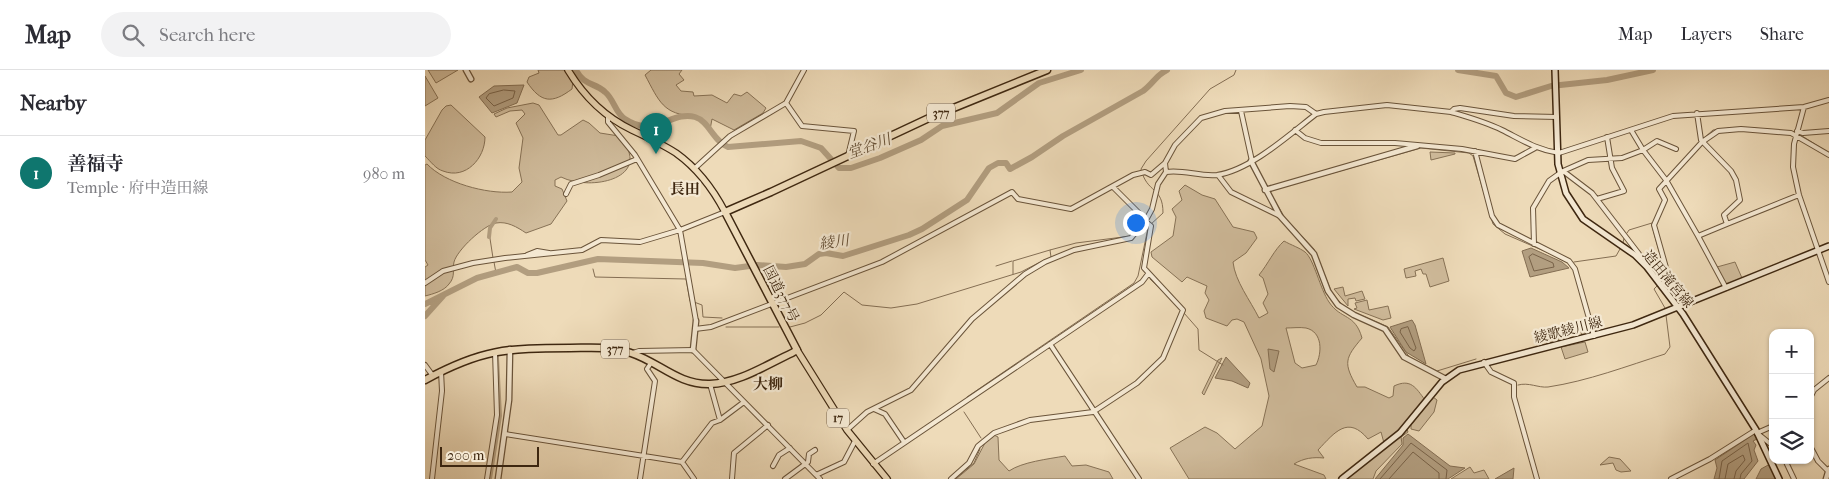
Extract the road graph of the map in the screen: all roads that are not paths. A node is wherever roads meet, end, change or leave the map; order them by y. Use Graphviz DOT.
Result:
graph roads {
  1 [pos="466,70"];
  2 [pos="568,70"];
  3 [pos="805,70"];
  4 [pos="1047,70"];
  5 [pos="1555,70"];
  6 [pos="471,79"];
  7 [pos="1829,100"];
  8 [pos="785,103"];
  9 [pos="1804,107"];
  10 [pos="1241,111"];
  11 [pos="1451,112"];
  12 [pos="1697,112"];
  13 [pos="1316,114"];
  14 [pos="608,116"];
  15 [pos="1557,117"];
  16 [pos="1295,130"];
  17 [pos="1631,130"];
  18 [pos="1829,131"];
  19 [pos="1796,132"];
  20 [pos="1607,137"];
  21 [pos="1702,142"];
  22 [pos="1417,146"];
  23 [pos="1535,148"];
  24 [pos="1677,149"];
  25 [pos="1643,150"];
  26 [pos="1475,151"];
  27 [pos="1557,153"];
  28 [pos="1829,155"];
  29 [pos="848,156"];
  30 [pos="637,159"];
  31 [pos="1610,159"];
  32 [pos="1252,161"];
  33 [pos="1165,163"];
  34 [pos="695,170"];
  35 [pos="1167,172"];
  36 [pos="1561,172"];
  37 [pos="1218,175"];
  38 [pos="1667,180"];
  39 [pos="1113,187"];
  40 [pos="1265,190"];
  41 [pos="566,194"];
  42 [pos="1799,195"];
  43 [pos="1597,199"];
  44 [pos="725,212"];
  45 [pos="1280,216"];
  46 [pos="1148,223"];
  47 [pos="1727,224"];
  48 [pos="680,230"];
  49 [pos="1698,236"];
  50 [pos="1534,244"];
  51 [pos="1829,246"];
  52 [pos="1818,250"];
  53 [pos="1641,260"];
  54 [pos="1667,271"];
  55 [pos="1148,274"];
  56 [pos="1657,278"];
  57 [pos="1829,282"];
  58 [pos="425,283"];
  59 [pos="1662,286"];
  60 [pos="1726,288"];
  61 [pos="773,302"];
  62 [pos="1679,307"];
  63 [pos="696,321"];
  64 [pos="695,329"];
  65 [pos="1594,336"];
  66 [pos="1050,344"];
  67 [pos="510,349"];
  68 [pos="693,350"];
  69 [pos="797,350"];
  70 [pos="496,351"];
  71 [pos="633,353"];
  72 [pos="1484,362"];
  73 [pos="651,363"];
  74 [pos="425,365"];
  75 [pos="441,371"];
  76 [pos="433,376"];
  77 [pos="1829,378"];
  78 [pos="1445,379"];
  79 [pos="425,380"];
  80 [pos="724,382"];
  81 [pos="1824,382"];
  82 [pos="710,384"];
  83 [pos="1829,385"];
  84 [pos="1814,390"];
  85 [pos="744,402"];
  86 [pos="874,409"];
  87 [pos="1096,412"];
  88 [pos="720,420"];
  89 [pos="768,425"];
  90 [pos="1769,428"];
  91 [pos="847,430"];
  92 [pos="1757,432"];
  93 [pos="505,434"];
  94 [pos="855,441"];
  95 [pos="904,442"];
  96 [pos="1769,442"];
  97 [pos="790,448"];
  98 [pos="815,450"];
  99 [pos="1814,454"];
  100 [pos="643,457"];
  101 [pos="682,462"];
  102 [pos="805,464"];
  103 [pos="873,464"];
  104 [pos="1787,464"];
  105 [pos="773,466"];
  106 [pos="1828,470"];
  107 [pos="816,475"];
  108 [pos="431,479"];
  109 [pos="487,479"];
  110 [pos="497,479"];
  111 [pos="640,479"];
  112 [pos="694,479"];
  113 [pos="732,479"];
  114 [pos="785,479"];
  115 [pos="820,479"];
  116 [pos="887,479"];
  117 [pos="951,479"];
  118 [pos="1139,479"];
  119 [pos="1342,479"];
  120 [pos="1537,479"];
  121 [pos="1671,479"];
  122 [pos="1779,479"];
  123 [pos="1794,479"];
  124 [pos="1826,479"];
  1 -- 6 [label="street"];
  2 -- 14 [label="main road"];
  3 -- 8 [label="street"];
  4 -- 29 [label="highway, 377"];
  5 -- 15 [label="main road, 造田滝宮線"];
  7 -- 9 [label="street"];
  8 -- 29 [label="street"];
  8 -- 34 [label="street"];
  9 -- 12 [label="street"];
  9 -- 19 [label="street"];
  10 -- 13 [label="street"];
  10 -- 32 [label="street"];
  10 -- 33 [label="street"];
  11 -- 13 [label="street"];
  11 -- 15 [label="street"];
  11 -- 23 [label="street"];
  12 -- 17 [label="street"];
  12 -- 21 [label="street"];
  13 -- 16 [label="street"];
  14 -- 30 [label="street"];
  14 -- 34 [label="main road"];
  15 -- 27 [label="main road, 造田滝宮線"];
  16 -- 22 [label="street"];
  16 -- 32 [label="street"];
  17 -- 20 [label="street"];
  17 -- 25 [label="street"];
  18 -- 19 [label="street"];
  19 -- 21 [label="street"];
  19 -- 28 [label="street"];
  19 -- 42 [label="street"];
  20 -- 27 [label="street"];
  20 -- 31 [label="street"];
  21 -- 38 [label="street"];
  21 -- 47 [label="street"];
  22 -- 26 [label="street"];
  22 -- 40 [label="street"];
  23 -- 26 [label="street"];
  23 -- 27 [label="street"];
  24 -- 25 [label="street"];
  25 -- 31 [label="street"];
  25 -- 38 [label="street"];
  26 -- 50 [label="street"];
  27 -- 36 [label="main road, 造田滝宮線"];
  29 -- 44 [label="highway, 377"];
  30 -- 41 [label="street"];
  30 -- 48 [label="street"];
  31 -- 36 [label="street"];
  31 -- 43 [label="street"];
  32 -- 37 [label="street"];
  32 -- 40 [label="street"];
  33 -- 35 [label="street"];
  33 -- 39 [label="street"];
  34 -- 44 [label="main road"];
  35 -- 37 [label="street"];
  35 -- 46 [label="street"];
  36 -- 43 [label="street"];
  36 -- 50 [label="street"];
  36 -- 53 [label="main road, 造田滝宮線"];
  37 -- 45 [label="street"];
  38 -- 49 [label="street"];
  38 -- 54 [label="street"];
  39 -- 46 [label="street"];
  39 -- 61 [label="street"];
  40 -- 45 [label="street"];
  42 -- 47 [label="street"];
  42 -- 52 [label="street"];
  43 -- 53 [label="street"];
  44 -- 48 [label="street"];
  44 -- 61 [label="highway, 国道377号"];
  45 -- 78 [label="street"];
  46 -- 55 [label="street"];
  46 -- 86 [label="street"];
  47 -- 49 [label="street"];
  48 -- 58 [label="street"];
  48 -- 63 [label="street"];
  49 -- 60 [label="street"];
  50 -- 65 [label="street"];
  51 -- 52 [label="main road, 綾歌綾川線"];
  52 -- 57 [label="street"];
  52 -- 60 [label="main road, 綾歌綾川線"];
  53 -- 56 [label="main road, 造田滝宮線"];
  54 -- 56 [label="street"];
  54 -- 59 [label="street"];
  55 -- 66 [label="street"];
  55 -- 87 [label="street"];
  56 -- 59 [label="main road, 造田滝宮線"];
  59 -- 62 [label="main road, 造田滝宮線"];
  60 -- 62 [label="main road, 綾歌綾川線"];
  61 -- 64 [label="street"];
  61 -- 69 [label="highway, 国道377号"];
  62 -- 65 [label="main road, 綾歌綾川線"];
  62 -- 92 [label="main road, 造田滝宮線"];
  63 -- 64 [label="street"];
  64 -- 68 [label="street"];
  65 -- 72 [label="main road, 綾歌綾川線"];
  66 -- 87 [label="street"];
  66 -- 95 [label="street"];
  67 -- 70 [label="highway, 377"];
  67 -- 71 [label="highway, 377"];
  67 -- 93 [label="street"];
  68 -- 71 [label="street"];
  68 -- 80 [label="street"];
  69 -- 80 [label="highway, 377"];
  69 -- 91 [label="main road, 17"];
  70 -- 75 [label="highway, 377"];
  70 -- 109 [label="street"];
  71 -- 73 [label="highway, 377"];
  72 -- 78 [label="main road, 綾歌綾川線"];
  72 -- 120 [label="street"];
  73 -- 82 [label="highway, 377"];
  73 -- 100 [label="street"];
  74 -- 76 [label="street"];
  75 -- 76 [label="highway, 377"];
  75 -- 108 [label="street"];
  76 -- 79 [label="highway, 377"];
  77 -- 81 [label="street"];
  78 -- 119 [label="main road, 綾歌綾川線"];
  80 -- 82 [label="highway, 377"];
  80 -- 85 [label="street"];
  81 -- 83 [label="street"];
  81 -- 84 [label="street"];
  82 -- 88 [label="street"];
  85 -- 88 [label="street"];
  85 -- 89 [label="street"];
  86 -- 91 [label="street"];
  86 -- 95 [label="street"];
  87 -- 117 [label="street"];
  87 -- 118 [label="street"];
  88 -- 101 [label="street"];
  89 -- 97 [label="street"];
  89 -- 113 [label="street"];
  90 -- 92 [label="street"];
  91 -- 94 [label="main road, 17"];
  92 -- 96 [label="street"];
  92 -- 121 [label="street"];
  92 -- 122 [label="main road, 造田滝宮線"];
  93 -- 100 [label="street"];
  93 -- 110 [label="street"];
  94 -- 103 [label="main road, 17"];
  94 -- 107 [label="street"];
  95 -- 103 [label="street"];
  97 -- 102 [label="street"];
  97 -- 105 [label="street"];
  98 -- 102 [label="street"];
  99 -- 106 [label="street"];
  100 -- 101 [label="street"];
  100 -- 111 [label="street"];
  101 -- 112 [label="street"];
  102 -- 107 [label="street"];
  102 -- 114 [label="street"];
  103 -- 116 [label="main road, 17"];
  104 -- 123 [label="street"];
  106 -- 124 [label="street"];
  107 -- 115 [label="street"];
}
